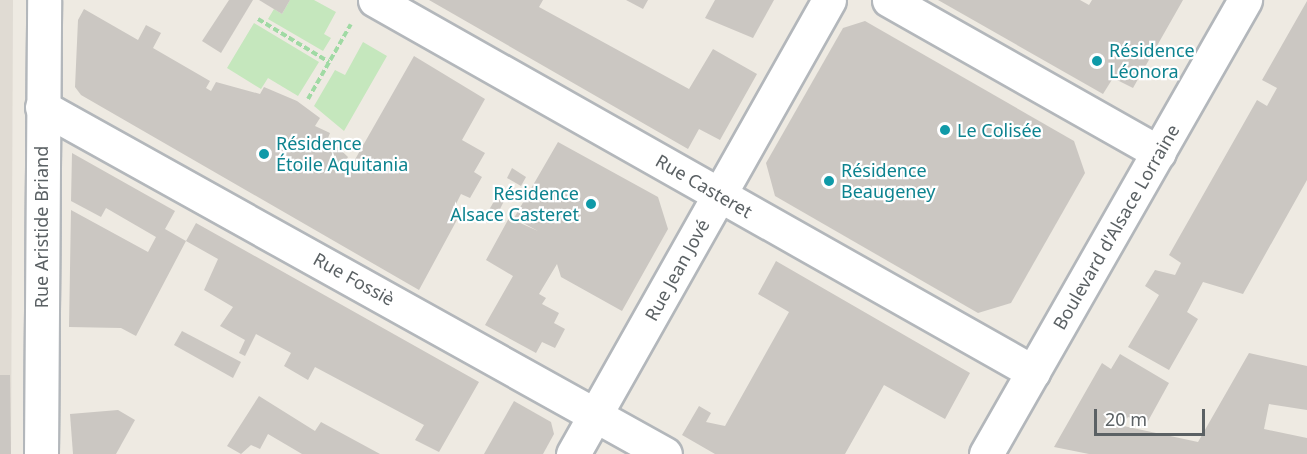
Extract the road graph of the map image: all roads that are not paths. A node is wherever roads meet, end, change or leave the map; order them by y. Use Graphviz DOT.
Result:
graph roads {
  1 [pos="44,0"];
  2 [pos="829,0"];
  3 [pos="889,0"];
  4 [pos="1245,0"];
  5 [pos="365,8"];
  6 [pos="42,107"];
  7 [pos="1159,153"];
  8 [pos="719,195"];
  9 [pos="1033,372"];
  10 [pos="596,414"];
  11 [pos="40,454"];
  12 [pos="573,454"];
  13 [pos="665,454"];
  14 [pos="986,454"];
  1 -- 6 [label="street, Rue Aristide Briand"];
  2 -- 8 [label="street, Rue Jean Jové"];
  3 -- 7 [label="street"];
  4 -- 7 [label="street, Boulevard d'Alsace Lorraine"];
  5 -- 8 [label="street, Rue Casteret"];
  6 -- 10 [label="street, Rue Fossiè"];
  6 -- 11 [label="street, Rue Aristide Briand"];
  7 -- 9 [label="street, Boulevard d'Alsace Lorraine"];
  8 -- 9 [label="street, Rue Casteret"];
  8 -- 10 [label="street, Rue Jean Jové"];
  9 -- 14 [label="street, Boulevard d'Alsace Lorraine"];
  10 -- 12 [label="street, Rue Jean Jové"];
  10 -- 13 [label="street, Rue Fossiè"];
}
